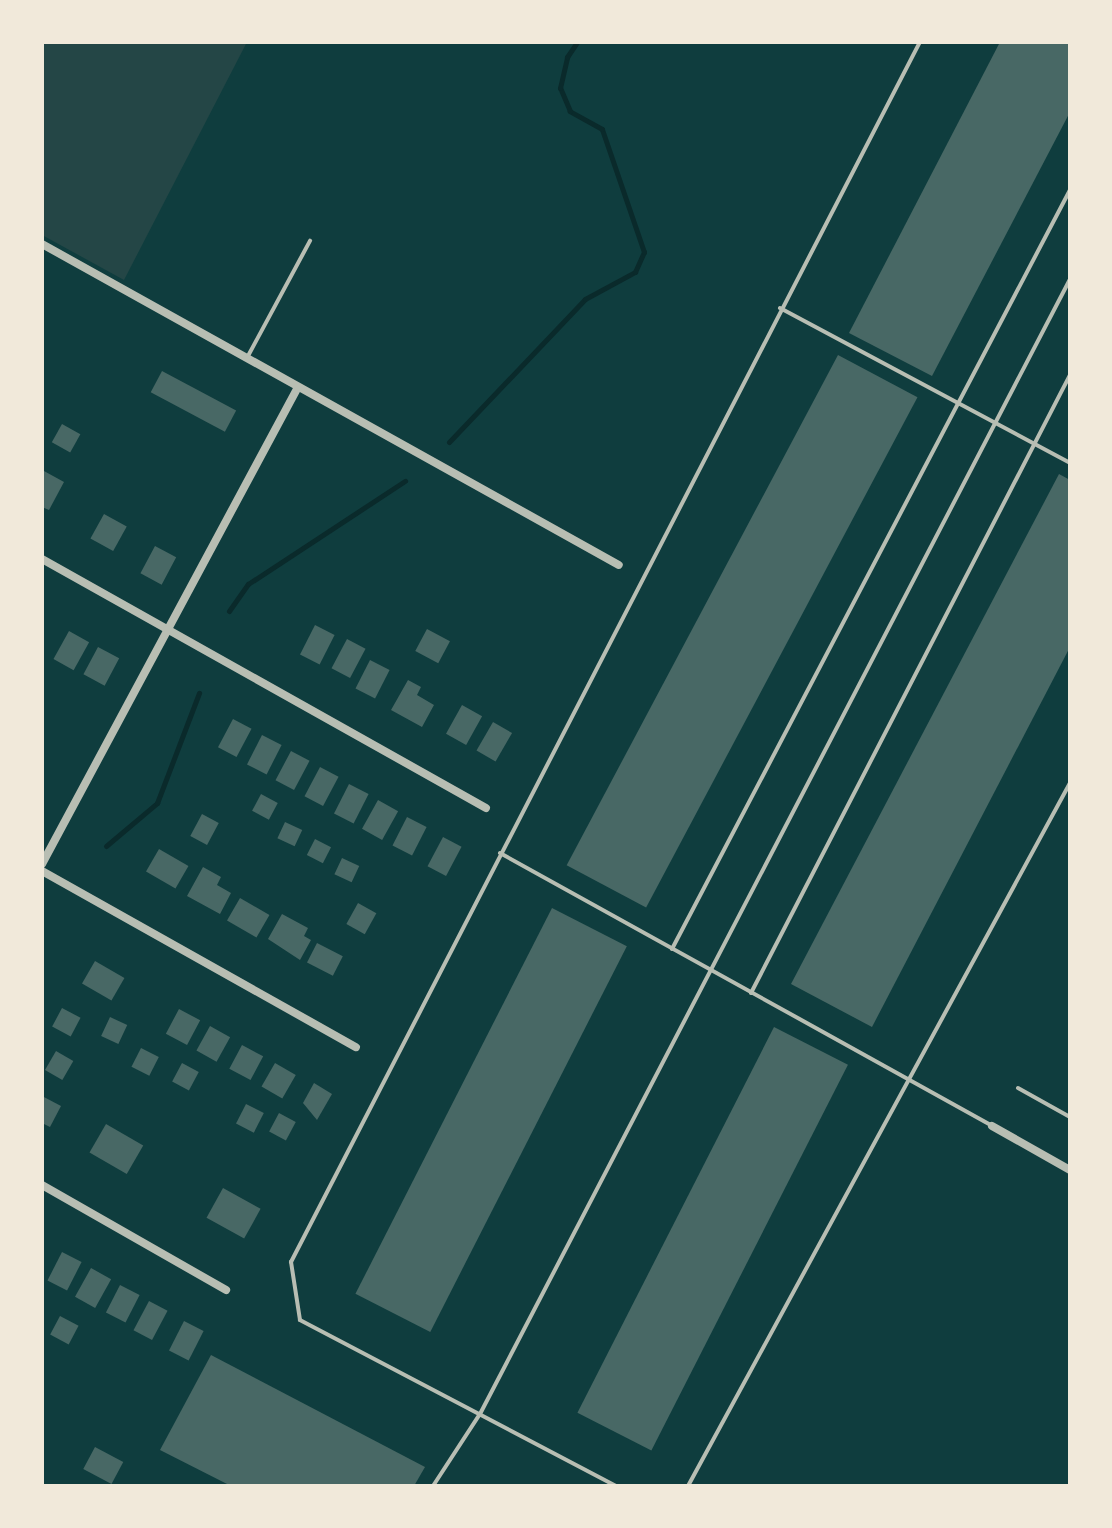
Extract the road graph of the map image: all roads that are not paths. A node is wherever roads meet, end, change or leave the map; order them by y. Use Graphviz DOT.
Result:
graph roads {
  1 [pos="920,42"];
  2 [pos="1070,190"];
  3 [pos="310,241"];
  4 [pos="42,244"];
  5 [pos="1070,279"];
  6 [pos="780,308"];
  7 [pos="247,358"];
  8 [pos="1070,375"];
  9 [pos="298,387"];
  10 [pos="958,404"];
  11 [pos="995,423"];
  12 [pos="1034,444"];
  13 [pos="1070,463"];
  14 [pos="42,559"];
  15 [pos="619,565"];
  16 [pos="167,629"];
  17 [pos="1070,783"];
  18 [pos="486,808"];
  19 [pos="500,853"];
  20 [pos="42,864"];
  21 [pos="42,871"];
  22 [pos="672,949"];
  23 [pos="710,970"];
  24 [pos="751,993"];
  25 [pos="356,1047"];
  26 [pos="909,1082"];
  27 [pos="1018,1088"];
  28 [pos="1070,1117"];
  29 [pos="992,1126"];
  30 [pos="1070,1170"];
  31 [pos="42,1185"];
  32 [pos="226,1290"];
  33 [pos="480,1414"];
  34 [pos="433,1486"];
  35 [pos="616,1486"];
  36 [pos="688,1486"];
  1 -- 6 [label="lane"];
  2 -- 10 [label="lane"];
  3 -- 7 [label="lane"];
  4 -- 7 [label="street"];
  5 -- 11 [label="lane"];
  6 -- 10 [label="lane"];
  6 -- 19 [label="lane"];
  7 -- 9 [label="street"];
  8 -- 12 [label="lane"];
  9 -- 15 [label="street"];
  9 -- 16 [label="street"];
  10 -- 11 [label="lane"];
  10 -- 22 [label="lane"];
  11 -- 12 [label="lane"];
  11 -- 23 [label="lane"];
  12 -- 13 [label="lane"];
  12 -- 24 [label="lane"];
  14 -- 16 [label="street"];
  16 -- 18 [label="street"];
  16 -- 20 [label="street"];
  17 -- 26 [label="lane"];
  19 -- 22 [label="lane"];
  19 -- 33 [label="lane"];
  21 -- 25 [label="street"];
  22 -- 23 [label="lane"];
  23 -- 24 [label="lane"];
  23 -- 33 [label="lane"];
  24 -- 26 [label="lane"];
  26 -- 29 [label="lane"];
  26 -- 36 [label="lane"];
  27 -- 28 [label="lane"];
  29 -- 30 [label="street"];
  31 -- 32 [label="street"];
  33 -- 34 [label="lane"];
  33 -- 35 [label="lane"];
}
